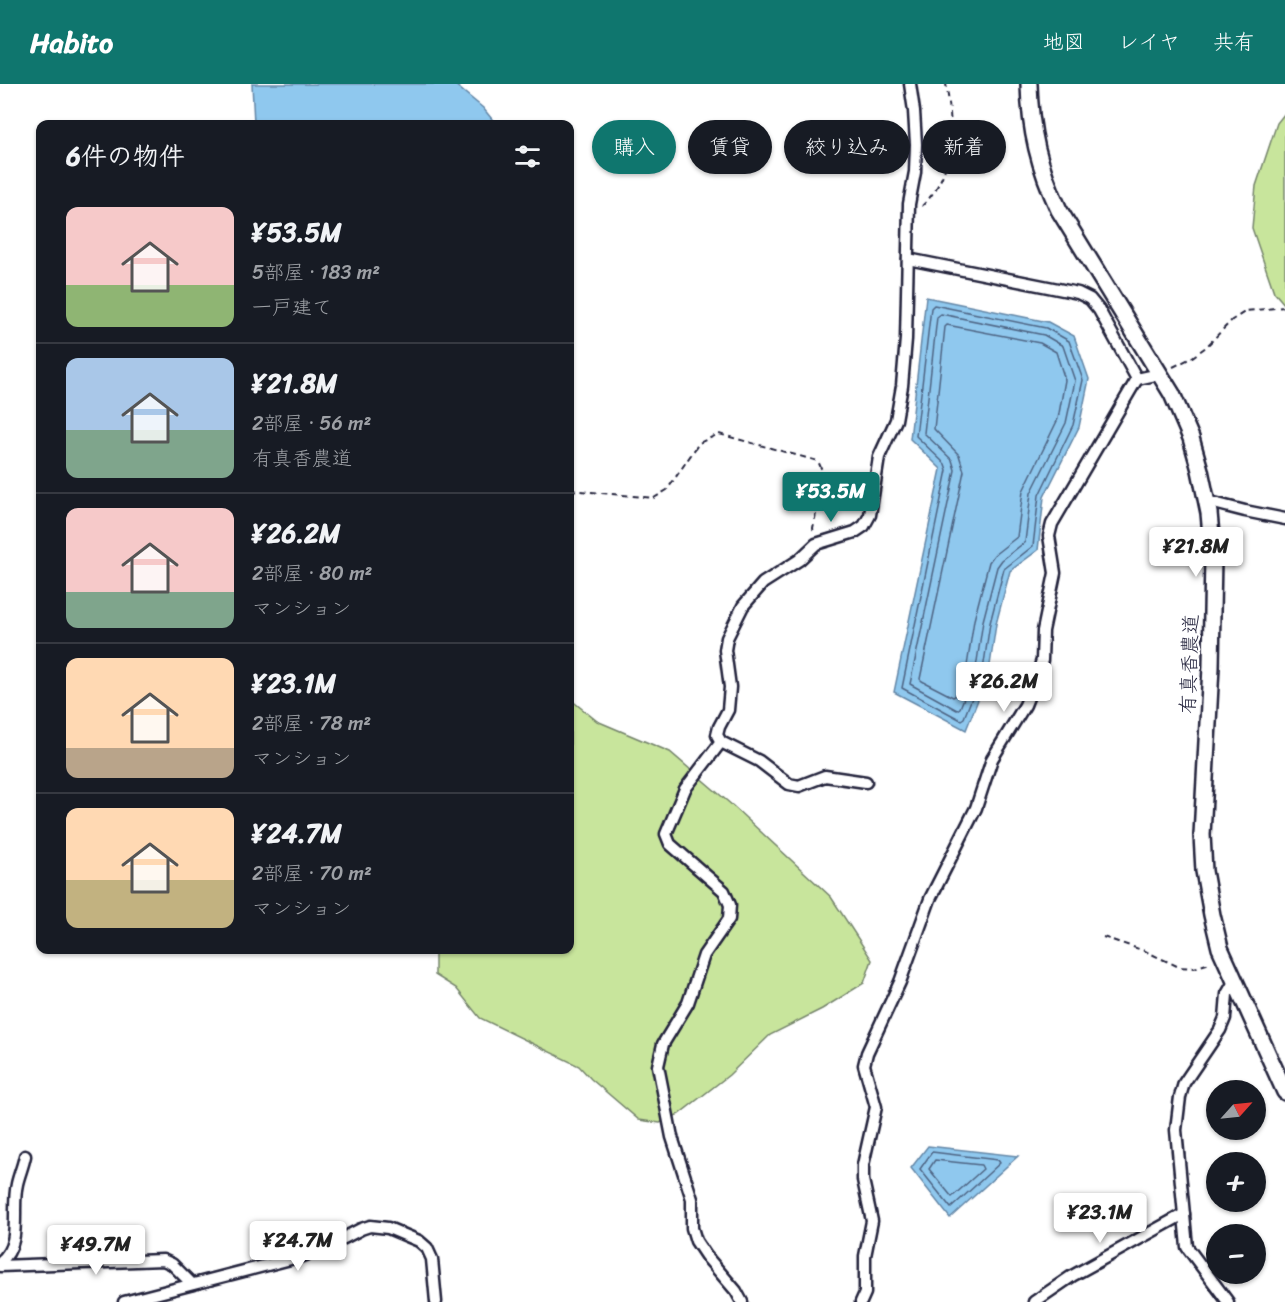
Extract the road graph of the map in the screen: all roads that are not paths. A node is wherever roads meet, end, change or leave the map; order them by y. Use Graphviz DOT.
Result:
graph roads {
  1 [pos="910,84"];
  2 [pos="1029,84"];
  3 [pos="908,259"];
  4 [pos="1131,327"];
  5 [pos="1113,336"];
  6 [pos="1160,374"];
  7 [pos="1137,379"];
  8 [pos="1206,501"];
  9 [pos="1285,519"];
  10 [pos="721,742"];
  11 [pos="866,782"];
  12 [pos="1234,982"];
  13 [pos="1285,1092"];
  14 [pos="25,1156"];
  15 [pos="1184,1214"];
  16 [pos="0,1264"];
  17 [pos="192,1284"];
  18 [pos="124,1302"];
  19 [pos="436,1302"];
  20 [pos="742,1302"];
  21 [pos="861,1302"];
  22 [pos="1034,1302"];
  23 [pos="1228,1302"];
  1 -- 3 [label="street"];
  2 -- 4 [label="street, 有真香農道"];
  3 -- 5 [label="street"];
  3 -- 10 [label="street"];
  4 -- 5 [label="street"];
  4 -- 6 [label="street, 有真香農道"];
  5 -- 7 [label="street"];
  6 -- 7 [label="street"];
  6 -- 8 [label="street, 有真香農道"];
  7 -- 21 [label="street"];
  8 -- 9 [label="street"];
  8 -- 12 [label="street, 有真香農道"];
  10 -- 11 [label="street"];
  10 -- 20 [label="street"];
  12 -- 13 [label="street, 有真香農道"];
  12 -- 15 [label="street"];
  14 -- 16 [label="street"];
  15 -- 22 [label="street"];
  15 -- 23 [label="street"];
  16 -- 17 [label="street"];
  17 -- 18 [label="street"];
  17 -- 19 [label="street"];
}
